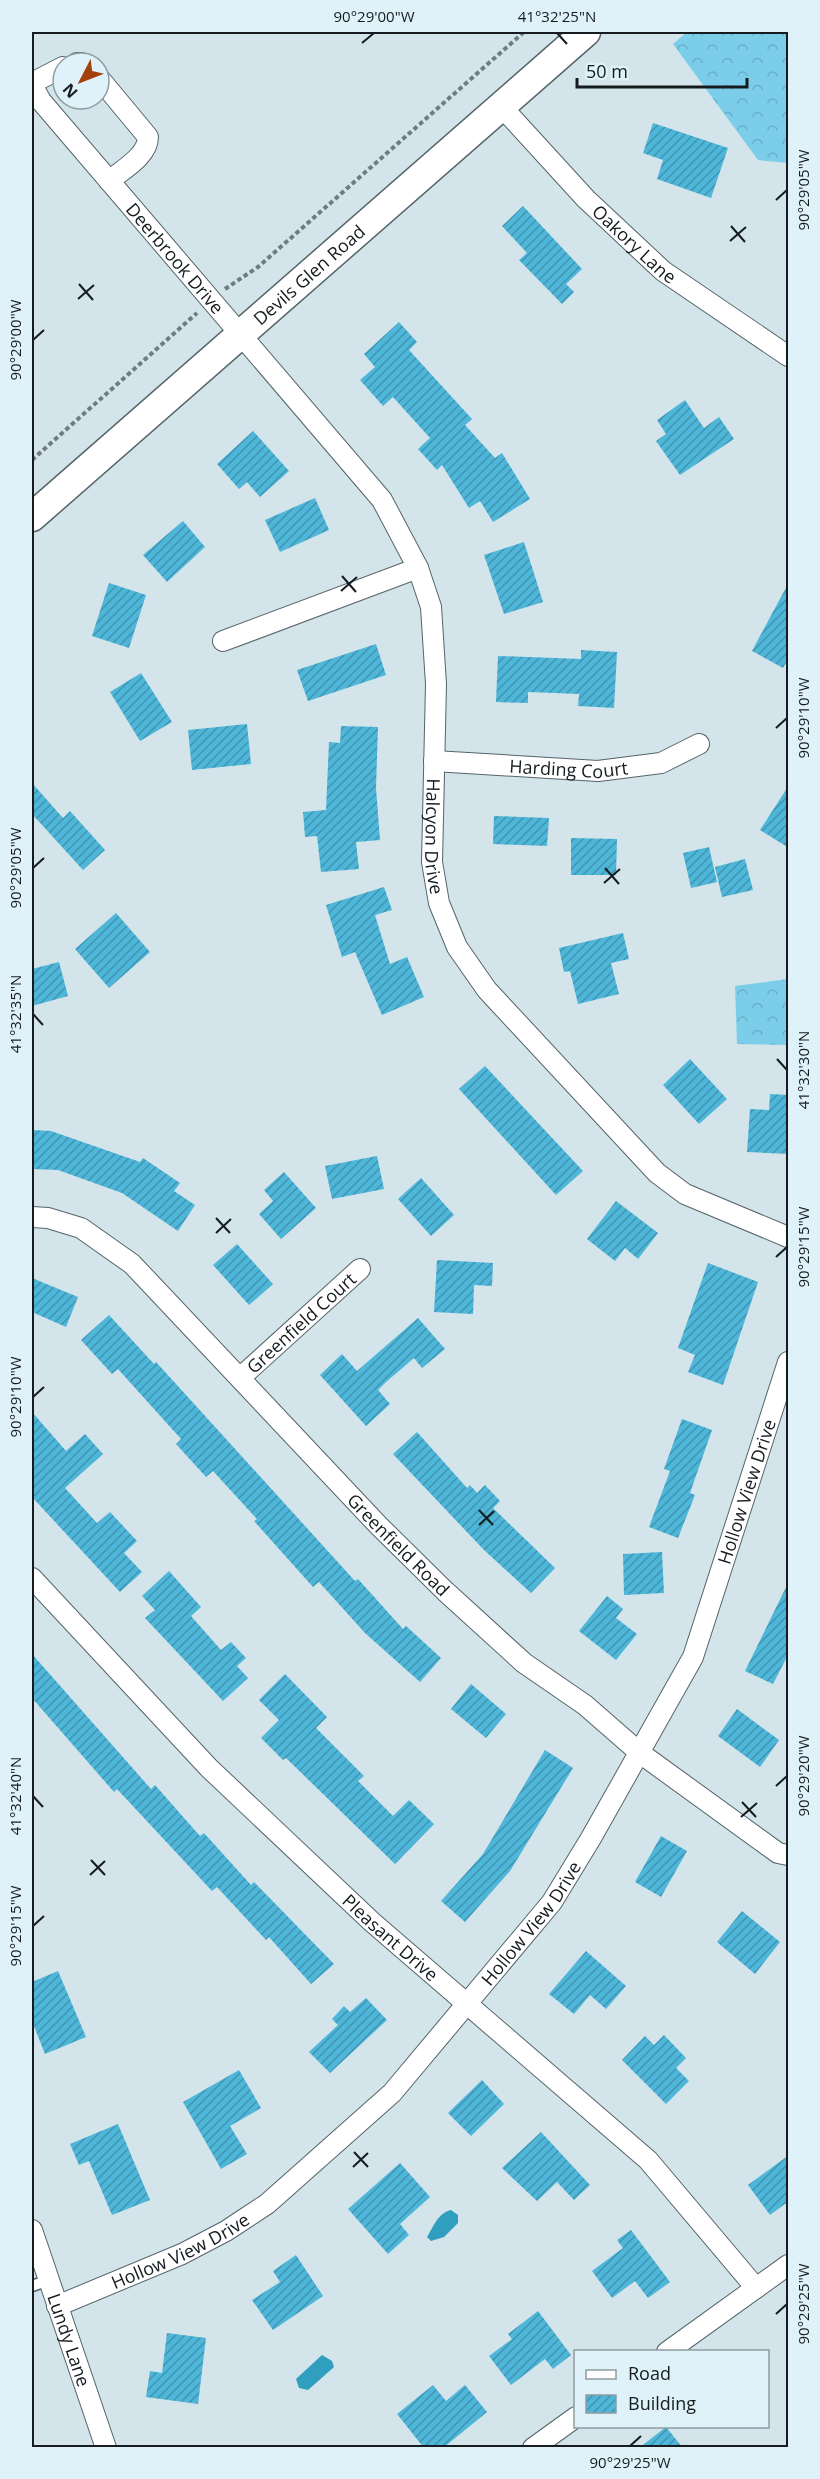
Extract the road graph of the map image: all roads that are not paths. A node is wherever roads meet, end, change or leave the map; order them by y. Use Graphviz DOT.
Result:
graph roads {
  1 [pos="586,32"];
  2 [pos="51,74"];
  3 [pos="32,84"];
  4 [pos="111,92"];
  5 [pos="501,106"];
  6 [pos="109,181"];
  7 [pos="241,335"];
  8 [pos="789,356"];
  9 [pos="32,518"];
  10 [pos="418,568"];
  11 [pos="223,641"];
  12 [pos="699,744"];
  13 [pos="434,761"];
  14 [pos="32,1217"];
  15 [pos="789,1237"];
  16 [pos="360,1269"];
  17 [pos="789,1362"];
  18 [pos="241,1377"];
  19 [pos="32,1578"];
  20 [pos="640,1753"];
  21 [pos="789,1855"];
  22 [pos="469,2004"];
  23 [pos="32,2230"];
  24 [pos="789,2265"];
  25 [pos="40,2283"];
  26 [pos="756,2288"];
  27 [pos="57,2306"];
  28 [pos="670,2350"];
  29 [pos="574,2418"];
  30 [pos="106,2448"];
  31 [pos="533,2448"];
  1 -- 5 [label="main road, Devils Glen Road"];
  2 -- 3 [label="street, Deerbrook Drive"];
  3 -- 6 [label="street, Deerbrook Drive"];
  4 -- 6 [label="street"];
  5 -- 7 [label="main road, Devils Glen Road"];
  5 -- 8 [label="street, Oakory Lane"];
  6 -- 7 [label="street, Deerbrook Drive"];
  7 -- 9 [label="main road, Devils Glen Road"];
  7 -- 10 [label="street, Halcyon Drive"];
  10 -- 11 [label="street"];
  10 -- 13 [label="street, Halcyon Drive"];
  12 -- 13 [label="street, Harding Court"];
  13 -- 15 [label="street, Halcyon Drive"];
  14 -- 18 [label="street, Greenfield Road"];
  16 -- 18 [label="street, Greenfield Court"];
  17 -- 20 [label="street, Hollow View Drive"];
  18 -- 20 [label="street, Greenfield Road"];
  19 -- 22 [label="street, Pleasant Drive"];
  20 -- 21 [label="street, Greenfield Road"];
  20 -- 22 [label="street, Hollow View Drive"];
  22 -- 26 [label="street, Pleasant Drive"];
  22 -- 27 [label="street, Hollow View Drive"];
  23 -- 25 [label="street, Lundy Lane"];
  24 -- 26 [label="street"];
  25 -- 27 [label="street, Lundy Lane"];
  26 -- 28 [label="street"];
  27 -- 30 [label="street, Lundy Lane"];
  29 -- 31 [label="street"];
}
